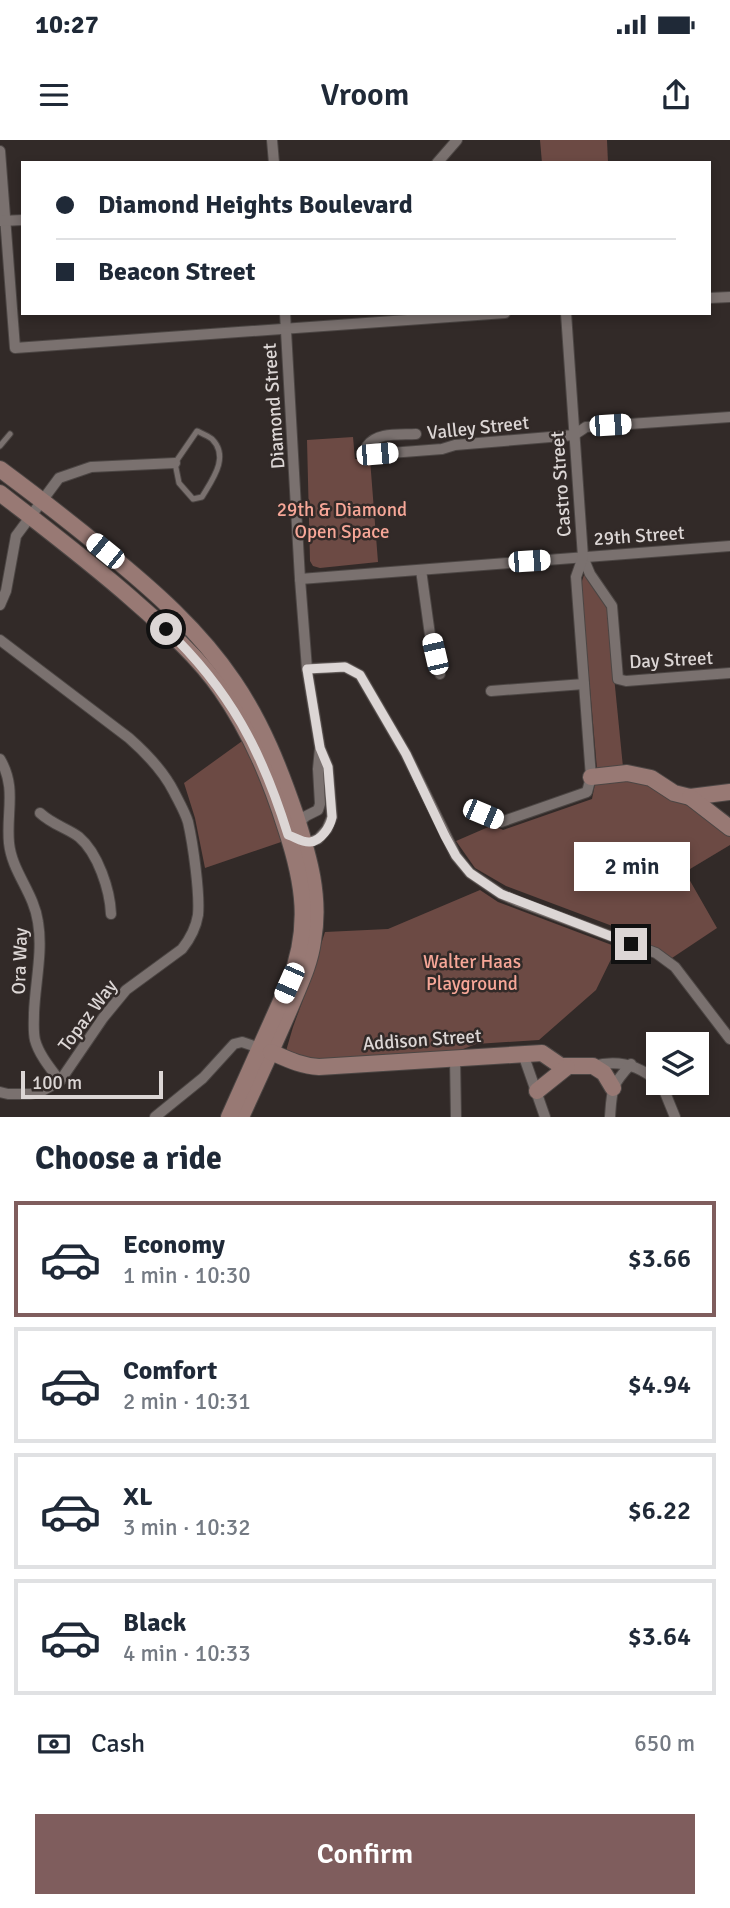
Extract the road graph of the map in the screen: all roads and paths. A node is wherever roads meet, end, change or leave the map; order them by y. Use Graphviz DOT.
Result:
graph roads {
  1 [pos="272,140"];
  2 [pos="457,140"];
  3 [pos="0,151"];
  4 [pos="274,161"];
  5 [pos="439,161"];
  6 [pos="21,220"];
  7 [pos="3,221"];
  8 [pos="730,297"];
  9 [pos="711,298"];
  10 [pos="285,315"];
  11 [pos="476,315"];
  12 [pos="566,315"];
  13 [pos="286,328"];
  14 [pos="730,417"];
  15 [pos="10,434"];
  16 [pos="416,434"];
  17 [pos="574,435"];
  18 [pos="0,446"];
  19 [pos="176,463"];
  20 [pos="0,469"];
  21 [pos="0,494"];
  22 [pos="42,500"];
  23 [pos="30,516"];
  24 [pos="730,546"];
  25 [pos="583,557"];
  26 [pos="421,570"];
  27 [pos="300,579"];
  28 [pos="0,605"];
  29 [pos="0,640"];
  30 [pos="307,669"];
  31 [pos="730,673"];
  32 [pos="440,674"];
  33 [pos="584,684"];
  34 [pos="491,691"];
  35 [pos="320,748"];
  36 [pos="0,759"];
  37 [pos="591,777"];
  38 [pos="730,792"];
  39 [pos="690,797"];
  40 [pos="40,813"];
  41 [pos="483,814"];
  42 [pos="730,828"];
  43 [pos="297,833"];
  44 [pos="111,914"];
  45 [pos="730,1039"];
  46 [pos="265,1050"];
  47 [pos="523,1054"];
  48 [pos="455,1058"];
  49 [pos="631,1065"];
  50 [pos="593,1066"];
  51 [pos="567,1068"];
  52 [pos="646,1073"];
  53 [pos="60,1081"];
  54 [pos="613,1088"];
  55 [pos="537,1091"];
  56 [pos="0,1092"];
  57 [pos="666,1095"];
  58 [pos="155,1117"];
  59 [pos="229,1117"];
  60 [pos="242,1117"];
  61 [pos="456,1117"];
  62 [pos="545,1117"];
  63 [pos="610,1117"];
  64 [pos="676,1117"];
  1 -- 4 [label="street"];
  2 -- 5 [label="street"];
  3 -- 7 [label="street"];
  6 -- 7 [label="street"];
  7 -- 13 [label="street"];
  8 -- 9 [label="street"];
  10 -- 13 [label="street, Diamond Street"];
  11 -- 13 [label="street"];
  12 -- 17 [label="street, Castro Street"];
  13 -- 27 [label="street, Diamond Street"];
  14 -- 17 [label="street, Valley Street"];
  15 -- 18 [label="lane"];
  16 -- 17 [label="street, Valley Street"];
  17 -- 25 [label="street, Castro Street"];
  19 -- 19 [label="lane"];
  19 -- 22 [label="street"];
  20 -- 22 [label="main road"];
  21 -- 23 [label="main road"];
  22 -- 23 [label="street"];
  22 -- 43 [label="main road"];
  23 -- 28 [label="street"];
  23 -- 43 [label="main road"];
  24 -- 25 [label="street, 29th Street"];
  25 -- 26 [label="street, 29th Street"];
  25 -- 31 [label="street, Day Street"];
  25 -- 33 [label="street, Castro Street"];
  26 -- 27 [label="street, 29th Street"];
  26 -- 32 [label="street"];
  27 -- 30 [label="street, Diamond Street"];
  29 -- 53 [label="street, Topaz Way"];
  30 -- 35 [label="street, Diamond Street"];
  30 -- 45 [label="street"];
  33 -- 34 [label="street"];
  33 -- 37 [label="street, Castro Street"];
  35 -- 43 [label="street, Diamond Street"];
  35 -- 43 [label="street, Diamond Street"];
  36 -- 53 [label="street, Ora Way"];
  37 -- 39 [label="main road"];
  37 -- 41 [label="street"];
  38 -- 39 [label="main road"];
  39 -- 42 [label="main road"];
  40 -- 44 [label="street"];
  43 -- 46 [label="main road"];
  46 -- 48 [label="main road, Addison Street"];
  46 -- 58 [label="street"];
  46 -- 59 [label="main road"];
  46 -- 60 [label="main road"];
  47 -- 48 [label="main road, Addison Street"];
  47 -- 51 [label="main road, Addison Street"];
  47 -- 55 [label="street"];
  48 -- 61 [label="street"];
  49 -- 50 [label="street"];
  49 -- 52 [label="street"];
  49 -- 54 [label="street"];
  50 -- 51 [label="main road"];
  50 -- 54 [label="main road"];
  51 -- 55 [label="main road"];
  53 -- 56 [label="street, Topaz Way"];
  54 -- 63 [label="street"];
  55 -- 62 [label="street"];
  57 -- 64 [label="street"];
}
